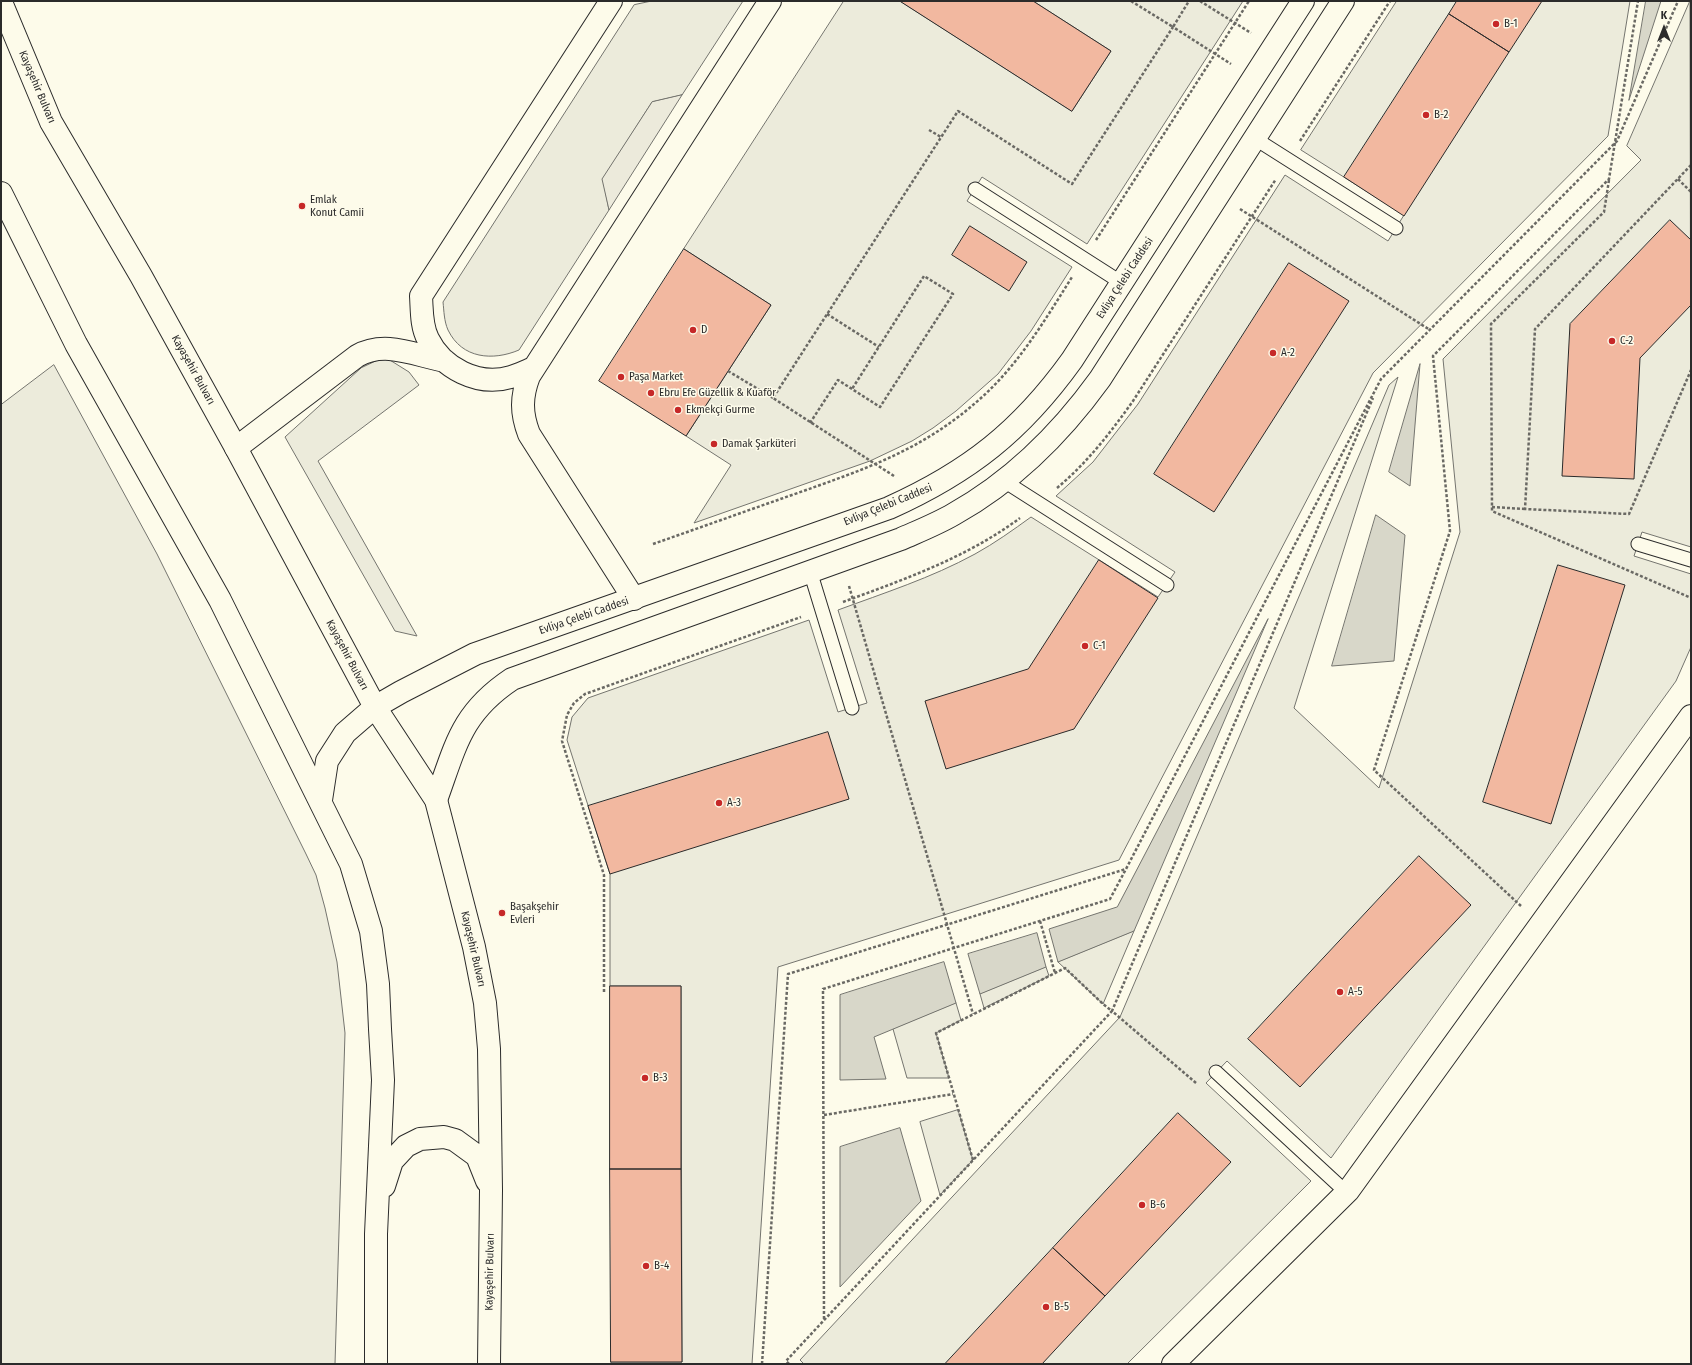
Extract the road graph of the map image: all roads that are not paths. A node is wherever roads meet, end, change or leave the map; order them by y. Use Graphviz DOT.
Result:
graph roads {
  1 [pos="611,1"];
  2 [pos="770,1"];
  3 [pos="1303,1"];
  4 [pos="1343,1"];
  5 [pos="1,2"];
  6 [pos="1254,138"];
  7 [pos="975,189"];
  8 [pos="1,193"];
  9 [pos="1396,228"];
  10 [pos="1122,283"];
  11 [pos="445,361"];
  12 [pos="534,368"];
  13 [pos="236,448"];
  14 [pos="1004,481"];
  15 [pos="1638,544"];
  16 [pos="1691,560"];
  17 [pos="810,571"];
  18 [pos="1167,585"];
  19 [pos="634,599"];
  20 [pos="375,707"];
  21 [pos="852,708"];
  22 [pos="1691,716"];
  23 [pos="321,800"];
  24 [pos="436,800"];
  25 [pos="1216,1072"];
  26 [pos="491,1190"];
  27 [pos="1346,1192"];
  28 [pos="376,1234"];
  29 [pos="376,1364"];
  30 [pos="489,1364"];
  31 [pos="1173,1364"];
  1 -- 11 [label="street"];
  2 -- 12 [label="street"];
  3 -- 10 [label="street, Evliya Çelebi Caddesi"];
  4 -- 6 [label="street"];
  5 -- 13 [label="street, Kayaşehir Bulvarı"];
  6 -- 9 [label="lane"];
  6 -- 14 [label="street"];
  7 -- 10 [label="lane"];
  8 -- 23 [label="street"];
  10 -- 19 [label="street, Evliya Çelebi Caddesi"];
  11 -- 12 [label="street"];
  11 -- 13 [label="street"];
  12 -- 19 [label="street"];
  13 -- 20 [label="street, Kayaşehir Bulvarı"];
  14 -- 17 [label="street"];
  14 -- 18 [label="lane"];
  15 -- 16 [label="lane"];
  17 -- 21 [label="lane"];
  17 -- 24 [label="street"];
  19 -- 20 [label="street, Evliya Çelebi Caddesi"];
  20 -- 23 [label="street, Evliya Çelebi Caddesi"];
  20 -- 24 [label="street, Kayaşehir Bulvarı"];
  22 -- 27 [label="street"];
  23 -- 28 [label="street"];
  24 -- 26 [label="street, Kayaşehir Bulvarı"];
  25 -- 27 [label="lane"];
  26 -- 28 [label="street"];
  26 -- 30 [label="street, Kayaşehir Bulvarı"];
  27 -- 31 [label="street"];
  28 -- 29 [label="street"];
}
